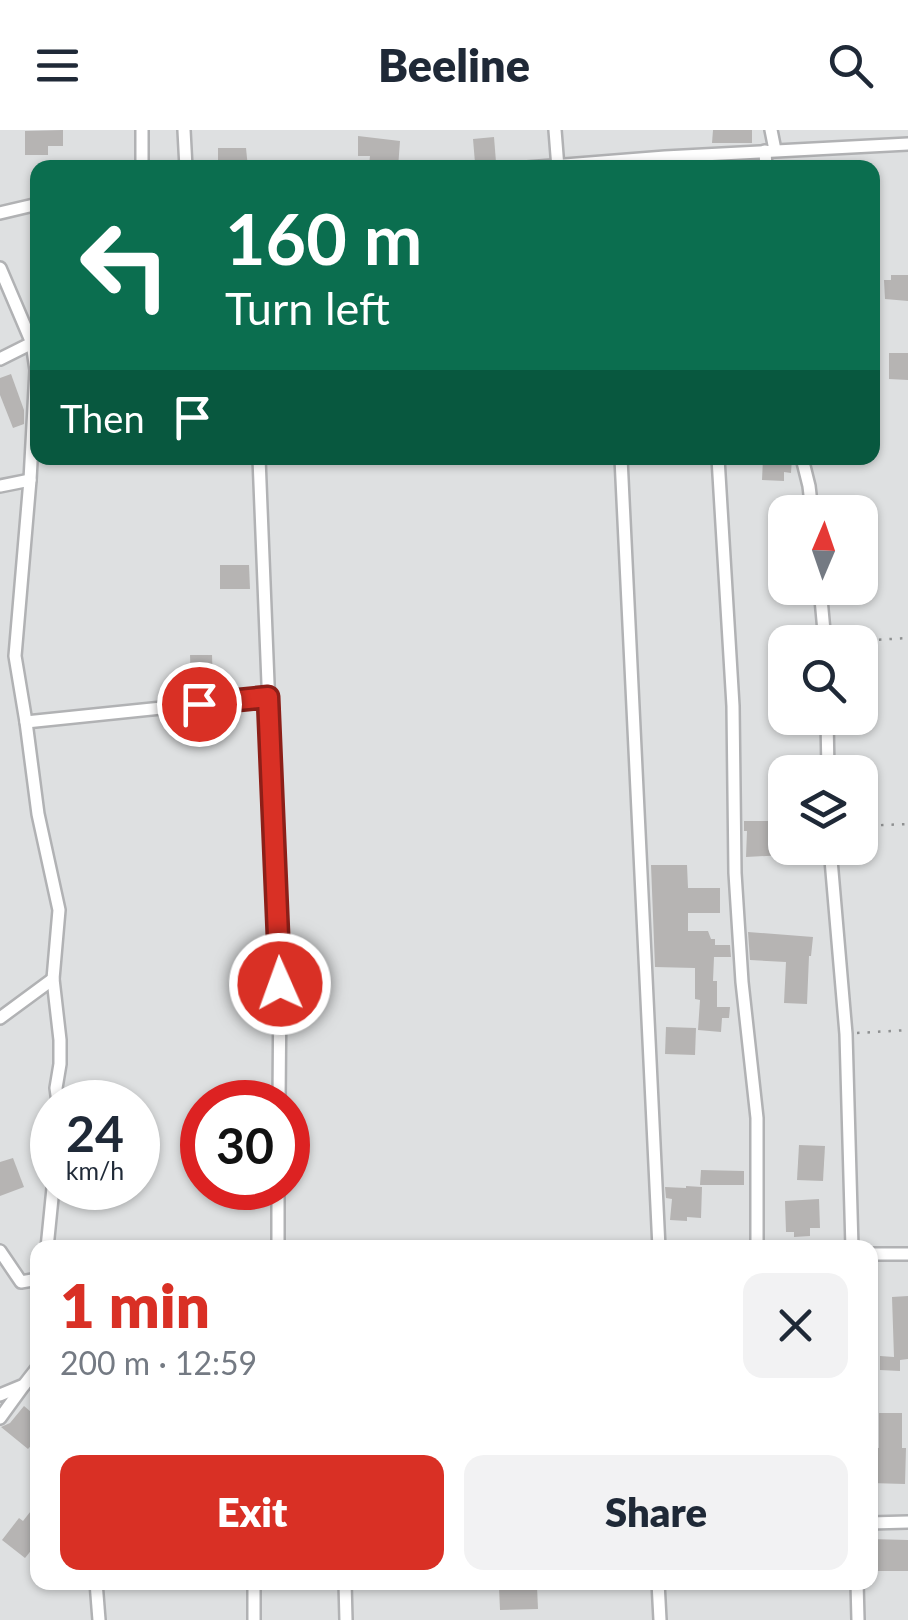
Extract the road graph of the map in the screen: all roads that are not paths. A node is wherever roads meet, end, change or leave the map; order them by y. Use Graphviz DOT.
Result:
graph roads {
  1 [pos="142,130"];
  2 [pos="184,130"];
  3 [pos="555,130"];
  4 [pos="771,130"];
  5 [pos="908,144"];
  6 [pos="770,151"];
  7 [pos="142,160"];
  8 [pos="186,160"];
  9 [pos="558,160"];
  10 [pos="684,160"];
  11 [pos="768,160"];
  12 [pos="30,206"];
  13 [pos="0,212"];
  14 [pos="0,268"];
  15 [pos="30,338"];
  16 [pos="30,344"];
  17 [pos="0,359"];
  18 [pos="31,465"];
  19 [pos="259,465"];
  20 [pos="621,465"];
  21 [pos="718,465"];
  22 [pos="804,465"];
  23 [pos="30,480"];
  24 [pos="0,486"];
  25 [pos="810,495"];
  26 [pos="268,697"];
  27 [pos="26,722"];
  28 [pos="831,865"];
  29 [pos="53,979"];
  30 [pos="0,1018"];
  31 [pos="57,1080"];
  32 [pos="279,1080"];
  33 [pos="51,1210"];
  34 [pos="278,1210"];
  35 [pos="49,1240"];
  36 [pos="278,1240"];
  37 [pos="659,1240"];
  38 [pos="757,1240"];
  39 [pos="852,1240"];
  40 [pos="0,1251"];
  41 [pos="878,1254"];
  42 [pos="908,1254"];
  43 [pos="30,1280"];
  44 [pos="30,1377"];
  45 [pos="24,1385"];
  46 [pos="0,1395"];
  47 [pos="0,1418"];
  48 [pos="908,1522"];
  49 [pos="878,1523"];
  50 [pos="97,1590"];
  51 [pos="254,1590"];
  52 [pos="345,1590"];
  53 [pos="658,1590"];
  54 [pos="857,1590"];
  55 [pos="99,1620"];
  56 [pos="254,1620"];
  57 [pos="346,1620"];
  58 [pos="660,1620"];
  59 [pos="858,1620"];
  1 -- 7 [label="street"];
  2 -- 8 [label="street"];
  3 -- 9 [label="street"];
  4 -- 6 [label="street"];
  5 -- 6 [label="street"];
  6 -- 10 [label="street"];
  6 -- 11 [label="street"];
  12 -- 13 [label="street"];
  14 -- 15 [label="street"];
  16 -- 17 [label="street"];
  18 -- 23 [label="street"];
  19 -- 26 [label="street"];
  20 -- 37 [label="street"];
  21 -- 38 [label="street"];
  22 -- 25 [label="street"];
  23 -- 24 [label="street"];
  23 -- 27 [label="street"];
  26 -- 27 [label="street"];
  26 -- 32 [label="street"];
  27 -- 29 [label="street"];
  28 -- 39 [label="street"];
  29 -- 30 [label="street"];
  29 -- 31 [label="street"];
  33 -- 35 [label="street"];
  34 -- 36 [label="street"];
  40 -- 43 [label="street"];
  41 -- 42 [label="street"];
  44 -- 45 [label="street"];
  45 -- 46 [label="street"];
  45 -- 47 [label="street"];
  48 -- 49 [label="street"];
  50 -- 55 [label="street"];
  51 -- 56 [label="street"];
  52 -- 57 [label="street"];
  53 -- 58 [label="street"];
  54 -- 59 [label="street"];
}
